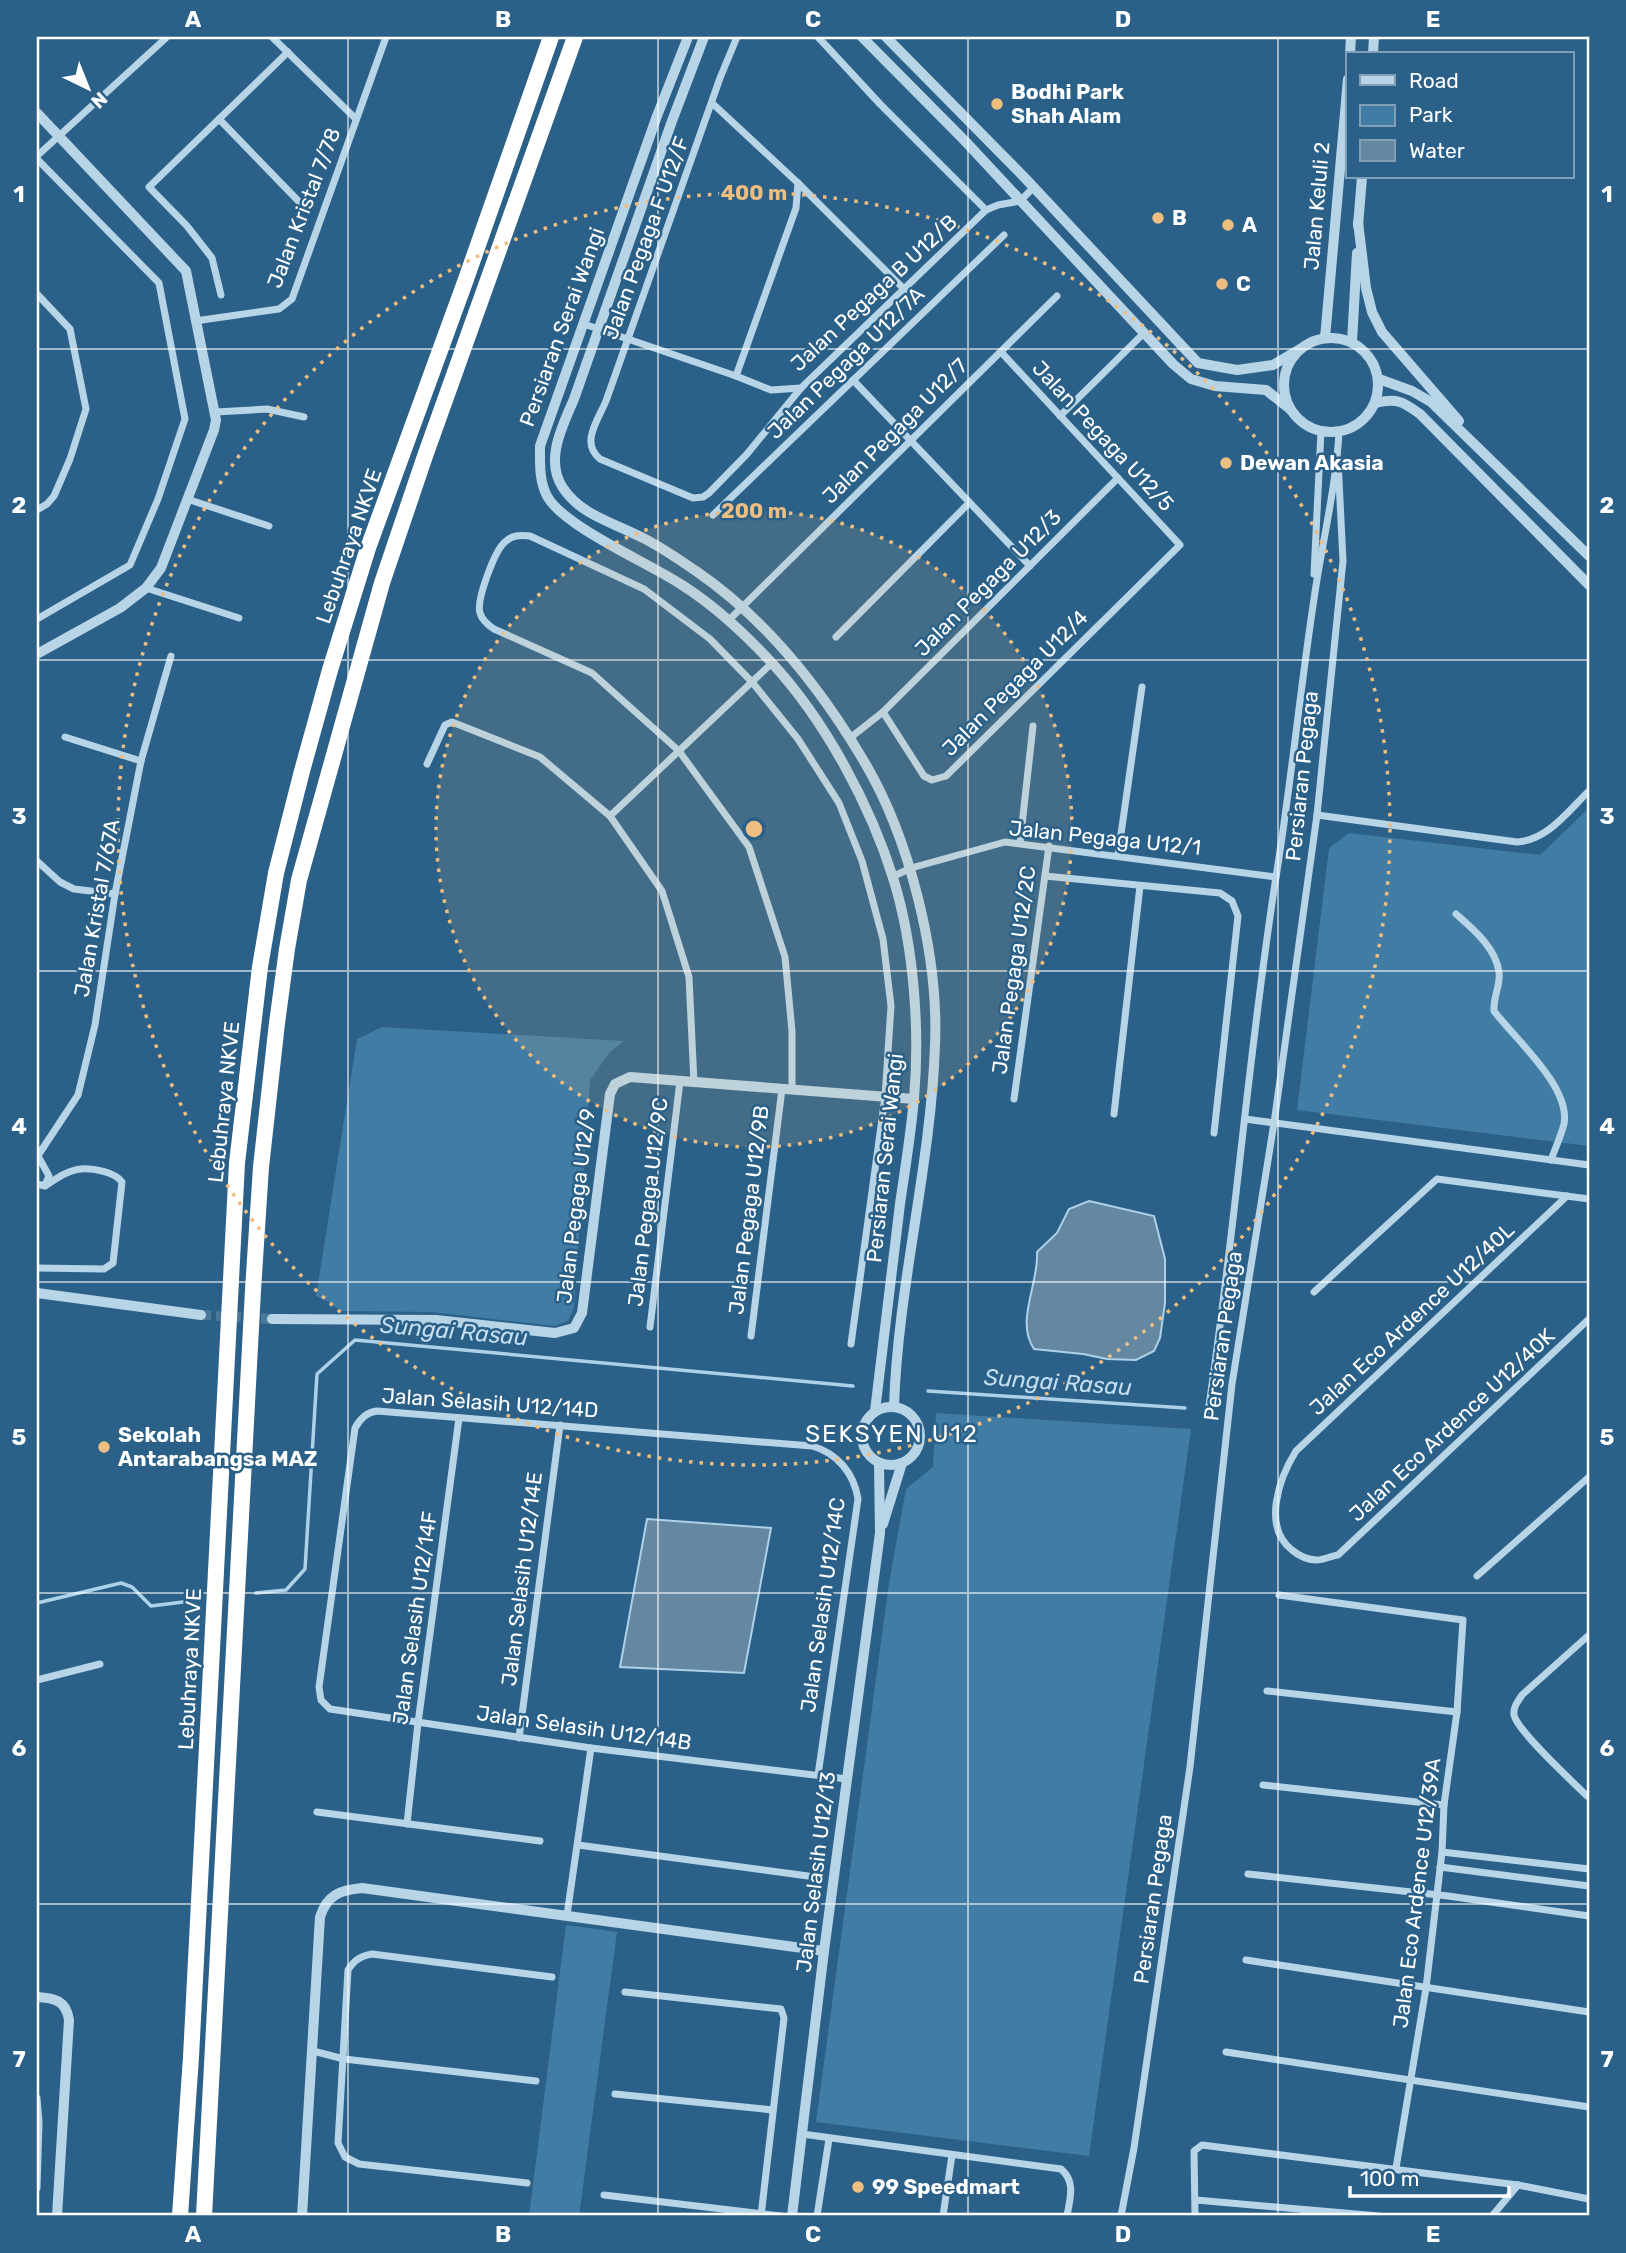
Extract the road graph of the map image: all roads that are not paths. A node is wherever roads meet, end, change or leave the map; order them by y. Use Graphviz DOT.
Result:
graph roads {
  1 [pos="167,37"];
  2 [pos="272,37"];
  3 [pos="386,37"];
  4 [pos="551,37"];
  5 [pos="575,37"];
  6 [pos="688,37"];
  7 [pos="704,37"];
  8 [pos="737,37"];
  9 [pos="818,37"];
  10 [pos="862,37"];
  11 [pos="886,37"];
  12 [pos="288,52"];
  13 [pos="1346,102"];
  14 [pos="712,103"];
  15 [pos="37,113"];
  16 [pos="219,119"];
  17 [pos="356,119"];
  18 [pos="60,136"];
  19 [pos="37,158"];
  20 [pos="1362,178"];
  21 [pos="797,183"];
  22 [pos="1034,187"];
  23 [pos="1020,201"];
  24 [pos="308,211"];
  25 [pos="986,211"];
  26 [pos="1358,222"];
  27 [pos="1004,235"];
  28 [pos="905,290"];
  29 [pos="37,294"];
  30 [pos="221,295"];
  31 [pos="1057,296"];
  32 [pos="195,321"];
  33 [pos="584,324"];
  34 [pos="599,329"];
  35 [pos="1144,332"];
  36 [pos="628,338"];
  37 [pos="1325,338"];
  38 [pos="1352,342"];
  39 [pos="1300,349"];
  40 [pos="1001,352"];
  41 [pos="737,376"];
  42 [pos="1379,379"];
  43 [pos="853,380"];
  44 [pos="801,388"];
  45 [pos="1375,403"];
  46 [pos="1290,409"];
  47 [pos="216,412"];
  48 [pos="1060,416"];
  49 [pos="304,417"];
  50 [pos="1321,431"];
  51 [pos="1339,432"];
  52 [pos="911,441"];
  53 [pos="1480,448"];
  54 [pos="1338,460"];
  55 [pos="1118,478"];
  56 [pos="187,499"];
  57 [pos="969,502"];
  58 [pos="37,510"];
  59 [pos="713,515"];
  60 [pos="269,526"];
  61 [pos="1180,545"];
  62 [pos="1589,556"];
  63 [pos="1030,566"];
  64 [pos="1589,585"];
  65 [pos="146,588"];
  66 [pos="1314,599"];
  67 [pos="742,607"];
  68 [pos="37,618"];
  69 [pos="239,618"];
  70 [pos="728,621"];
  71 [pos="836,637"];
  72 [pos="37,654"];
  73 [pos="171,656"];
  74 [pos="772,663"];
  75 [pos="752,682"];
  76 [pos="1142,687"];
  77 [pos="883,712"];
  78 [pos="1033,726"];
  79 [pos="65,737"];
  80 [pos="850,738"];
  81 [pos="679,751"];
  82 [pos="141,761"];
  83 [pos="427,764"];
  84 [pos="1589,791"];
  85 [pos="1317,815"];
  86 [pos="610,816"];
  87 [pos="1020,843"];
  88 [pos="1049,846"];
  89 [pos="1118,855"];
  90 [pos="37,861"];
  91 [pos="911,868"];
  92 [pos="1045,876"];
  93 [pos="892,877"];
  94 [pos="1276,877"];
  95 [pos="1140,886"];
  96 [pos="115,894"];
  97 [pos="1456,914"];
  98 [pos="680,1081"];
  99 [pos="694,1083"];
  100 [pos="787,1089"];
  101 [pos="886,1097"];
  102 [pos="914,1099"];
  103 [pos="1014,1099"];
  104 [pos="1114,1114"];
  105 [pos="1245,1119"];
  106 [pos="1273,1123"];
  107 [pos="1214,1133"];
  108 [pos="37,1157"];
  109 [pos="1551,1160"];
  110 [pos="1589,1166"];
  111 [pos="41,1185"];
  112 [pos="1567,1196"];
  113 [pos="1589,1199"];
  114 [pos="37,1268"];
  115 [pos="1314,1292"];
  116 [pos="37,1293"];
  117 [pos="201,1315"];
  118 [pos="272,1319"];
  119 [pos="1589,1319"];
  120 [pos="650,1327"];
  121 [pos="751,1336"];
  122 [pos="851,1344"];
  123 [pos="894,1406"];
  124 [pos="875,1411"];
  125 [pos="1208,1412"];
  126 [pos="460,1418"];
  127 [pos="560,1425"];
  128 [pos="618,1429"];
  129 [pos="878,1462"];
  130 [pos="902,1463"];
  131 [pos="1589,1477"];
  132 [pos="880,1533"];
  133 [pos="1338,1555"];
  134 [pos="1477,1576"];
  135 [pos="1279,1595"];
  136 [pos="1589,1636"];
  137 [pos="100,1664"];
  138 [pos="37,1680"];
  139 [pos="1267,1691"];
  140 [pos="321,1700"];
  141 [pos="1457,1712"];
  142 [pos="418,1723"];
  143 [pos="519,1738"];
  144 [pos="591,1748"];
  145 [pos="818,1775"];
  146 [pos="847,1779"];
  147 [pos="1262,1785"];
  148 [pos="1588,1796"];
  149 [pos="1444,1805"];
  150 [pos="317,1812"];
  151 [pos="407,1824"];
  152 [pos="540,1841"];
  153 [pos="578,1846"];
  154 [pos="1442,1852"];
  155 [pos="1440,1867"];
  156 [pos="1589,1869"];
  157 [pos="1248,1874"];
  158 [pos="808,1876"];
  159 [pos="1589,1886"];
  160 [pos="1436,1895"];
  161 [pos="567,1915"];
  162 [pos="1589,1916"];
  163 [pos="824,1951"];
  164 [pos="1246,1960"];
  165 [pos="552,1978"];
  166 [pos="1426,1988"];
  167 [pos="625,1992"];
  168 [pos="37,1997"];
  169 [pos="1589,2012"];
  170 [pos="313,2051"];
  171 [pos="1226,2052"];
  172 [pos="344,2059"];
  173 [pos="536,2081"];
  174 [pos="1411,2081"];
  175 [pos="615,2094"];
  176 [pos="37,2098"];
  177 [pos="1589,2107"];
  178 [pos="773,2110"];
  179 [pos="802,2134"];
  180 [pos="829,2139"];
  181 [pos="952,2155"];
  182 [pos="1396,2168"];
  183 [pos="527,2183"];
  184 [pos="1518,2185"];
  185 [pos="37,2188"];
  186 [pos="604,2195"];
  187 [pos="1589,2199"];
  188 [pos="1196,2200"];
  189 [pos="762,2215"];
  190 [pos="57,2216"];
  191 [pos="180,2216"];
  192 [pos="204,2216"];
  193 [pos="302,2216"];
  194 [pos="781,2216"];
  195 [pos="792,2216"];
  196 [pos="817,2216"];
  197 [pos="943,2216"];
  198 [pos="1067,2216"];
  199 [pos="1121,2216"];
  200 [pos="1195,2216"];
  201 [pos="1379,2216"];
  202 [pos="1492,2216"];
  1 -- 18 [label="street"];
  2 -- 12 [label="street"];
  3 -- 17 [label="street, Jalan Kristal 7/78"];
  4 -- 191 [label="highway, Lebuhraya NKVE"];
  5 -- 192 [label="highway, Lebuhraya NKVE"];
  6 -- 33 [label="street, Persiaran Serai Wangi"];
  7 -- 34 [label="street, Persiaran Serai Wangi"];
  8 -- 14 [label="street, Jalan Pegaga F U12/F"];
  9 -- 25 [label="street"];
  10 -- 23 [label="street"];
  11 -- 22 [label="street"];
  12 -- 16 [label="street"];
  12 -- 17 [label="street"];
  13 -- 37 [label="street, Jalan Keluli 2"];
  14 -- 21 [label="street"];
  14 -- 36 [label="street, Jalan Pegaga F U12/F"];
  15 -- 18 [label="street"];
  16 -- 24 [label="street"];
  16 -- 30 [label="street"];
  17 -- 32 [label="street, Jalan Kristal 7/78"];
  18 -- 19 [label="street"];
  18 -- 32 [label="street"];
  19 -- 68 [label="street"];
  20 -- 26 [label="street, Jalan Keluli 2"];
  21 -- 28 [label="street"];
  21 -- 41 [label="street"];
  22 -- 23 [label="street"];
  22 -- 39 [label="street"];
  23 -- 25 [label="street, Jalan Pegaga B U12/B"];
  23 -- 35 [label="street"];
  25 -- 28 [label="street, Jalan Pegaga B U12/B"];
  26 -- 38 [label="street, Jalan Keluli 2"];
  26 -- 53 [label="street"];
  27 -- 43 [label="street, Jalan Pegaga U12/7A"];
  28 -- 44 [label="street, Jalan Pegaga B U12/B"];
  29 -- 58 [label="street"];
  31 -- 40 [label="street, Jalan Pegaga U12/7"];
  32 -- 47 [label="street"];
  33 -- 34 [label="street, Jalan Pegaga B U12/B"];
  33 -- 70 [label="street, Persiaran Serai Wangi"];
  34 -- 36 [label="street, Jalan Pegaga B U12/B"];
  34 -- 67 [label="street, Persiaran Serai Wangi"];
  35 -- 46 [label="street"];
  35 -- 48 [label="street"];
  36 -- 41 [label="street, Jalan Pegaga B U12/B"];
  36 -- 44 [label="street, Jalan Pegaga F U12/F"];
  37 -- 38 [label="street"];
  37 -- 39 [label="street"];
  38 -- 42 [label="street"];
  39 -- 46 [label="street"];
  40 -- 48 [label="street, Jalan Pegaga U12/5"];
  40 -- 52 [label="street, Jalan Pegaga U12/7"];
  41 -- 44 [label="street, Jalan Pegaga B U12/B"];
  42 -- 45 [label="street"];
  42 -- 53 [label="street"];
  43 -- 52 [label="street"];
  43 -- 59 [label="street, Jalan Pegaga U12/7A"];
  45 -- 51 [label="street"];
  45 -- 64 [label="street"];
  46 -- 50 [label="street"];
  47 -- 49 [label="street"];
  47 -- 56 [label="street"];
  48 -- 55 [label="street, Jalan Pegaga U12/5"];
  50 -- 51 [label="street"];
  50 -- 66 [label="street, Persiaran Pegaga"];
  51 -- 54 [label="street, Persiaran Pegaga"];
  52 -- 57 [label="street"];
  52 -- 67 [label="street, Jalan Pegaga U12/7"];
  53 -- 62 [label="street"];
  54 -- 66 [label="street, Persiaran Pegaga"];
  54 -- 85 [label="street, Persiaran Pegaga"];
  55 -- 61 [label="street, Jalan Pegaga U12/5"];
  55 -- 63 [label="street, Jalan Pegaga U12/3"];
  56 -- 60 [label="street"];
  56 -- 65 [label="street"];
  57 -- 63 [label="street"];
  57 -- 71 [label="street"];
  61 -- 77 [label="street, Jalan Pegaga U12/4"];
  63 -- 77 [label="street, Jalan Pegaga U12/3"];
  65 -- 69 [label="street"];
  65 -- 72 [label="street"];
  66 -- 94 [label="street, Persiaran Pegaga"];
  67 -- 70 [label="street, Jalan Pegaga U12/7"];
  67 -- 80 [label="street, Persiaran Serai Wangi"];
  70 -- 74 [label="street, Persiaran Serai Wangi"];
  73 -- 82 [label="street, Jalan Kristal 7/67A"];
  74 -- 75 [label="street"];
  74 -- 93 [label="street, Persiaran Serai Wangi"];
  75 -- 81 [label="street"];
  75 -- 81 [label="street, Jalan Pegaga U12/9B"];
  75 -- 101 [label="street"];
  76 -- 89 [label="street"];
  77 -- 80 [label="street, Jalan Pegaga U12/3"];
  78 -- 87 [label="street"];
  79 -- 82 [label="street"];
  80 -- 91 [label="street, Persiaran Serai Wangi"];
  81 -- 86 [label="street"];
  81 -- 100 [label="street, Jalan Pegaga U12/9B"];
  82 -- 96 [label="street, Jalan Kristal 7/67A"];
  83 -- 86 [label="street"];
  84 -- 85 [label="street"];
  85 -- 106 [label="street, Persiaran Pegaga"];
  86 -- 99 [label="street"];
  87 -- 88 [label="street, Jalan Pegaga U12/1"];
  87 -- 91 [label="street, Jalan Pegaga U12/1"];
  88 -- 89 [label="street, Jalan Pegaga U12/1"];
  88 -- 92 [label="street, Jalan Pegaga U12/2C"];
  89 -- 94 [label="street, Jalan Pegaga U12/1"];
  90 -- 96 [label="street"];
  91 -- 93 [label="street, Jalan Pegaga U12/1"];
  91 -- 123 [label="street, Persiaran Serai Wangi"];
  92 -- 95 [label="street"];
  92 -- 103 [label="street, Jalan Pegaga U12/2C"];
  93 -- 102 [label="street, Persiaran Serai Wangi"];
  94 -- 105 [label="street, Persiaran Pegaga"];
  95 -- 104 [label="street"];
  95 -- 107 [label="street"];
  96 -- 108 [label="street, Jalan Kristal 7/67A"];
  97 -- 109 [label="street"];
  98 -- 99 [label="street, Jalan Pegaga U12/9"];
  98 -- 118 [label="street, Jalan Pegaga U12/9"];
  98 -- 120 [label="street, Jalan Pegaga U12/9C"];
  99 -- 100 [label="street, Jalan Pegaga U12/9"];
  100 -- 101 [label="street, Jalan Pegaga U12/9"];
  100 -- 121 [label="street, Jalan Pegaga U12/9B"];
  101 -- 102 [label="street, Jalan Pegaga U12/9"];
  101 -- 122 [label="street"];
  102 -- 124 [label="street, Persiaran Serai Wangi"];
  105 -- 106 [label="street"];
  105 -- 125 [label="street, Persiaran Pegaga"];
  106 -- 109 [label="street"];
  106 -- 199 [label="street, Persiaran Pegaga"];
  108 -- 111 [label="street"];
  109 -- 110 [label="street"];
  111 -- 114 [label="street"];
  112 -- 113 [label="street"];
  112 -- 115 [label="street"];
  112 -- 133 [label="street, Jalan Eco Ardence U12/40L"];
  116 -- 117 [label="street"];
  119 -- 133 [label="street, Jalan Eco Ardence U12/40K"];
  123 -- 124 [label="street"];
  123 -- 130 [label="street"];
  124 -- 129 [label="street"];
  126 -- 127 [label="street, Jalan Selasih U12/14D"];
  126 -- 140 [label="street, Jalan Selasih U12/14D"];
  126 -- 142 [label="street, Jalan Selasih U12/14F"];
  127 -- 128 [label="street, Jalan Selasih U12/14D"];
  127 -- 143 [label="street, Jalan Selasih U12/14E"];
  128 -- 145 [label="street, Jalan Selasih U12/14C"];
  129 -- 130 [label="street"];
  129 -- 132 [label="street, Jalan Selasih U12/13"];
  130 -- 132 [label="street, Jalan Selasih U12/13"];
  131 -- 134 [label="street"];
  132 -- 146 [label="street, Jalan Selasih U12/13"];
  135 -- 141 [label="street, Jalan Eco Ardence U12/39A"];
  136 -- 148 [label="street"];
  137 -- 138 [label="street"];
  139 -- 141 [label="street"];
  140 -- 142 [label="street, Jalan Selasih U12/14B"];
  141 -- 149 [label="street, Jalan Eco Ardence U12/39A"];
  142 -- 143 [label="street, Jalan Selasih U12/14B"];
  142 -- 151 [label="street, Jalan Selasih U12/14F"];
  143 -- 144 [label="street, Jalan Selasih U12/14B"];
  144 -- 145 [label="street, Jalan Selasih U12/14B"];
  144 -- 153 [label="street"];
  145 -- 146 [label="street, Jalan Selasih U12/14B"];
  146 -- 163 [label="street, Jalan Selasih U12/13"];
  147 -- 149 [label="street"];
  149 -- 154 [label="street, Jalan Eco Ardence U12/39A"];
  150 -- 151 [label="street"];
  151 -- 152 [label="street"];
  153 -- 158 [label="street"];
  153 -- 161 [label="street"];
  154 -- 155 [label="street, Jalan Eco Ardence U12/39A"];
  154 -- 156 [label="street"];
  155 -- 159 [label="street"];
  155 -- 160 [label="street, Jalan Eco Ardence U12/39A"];
  157 -- 160 [label="street"];
  160 -- 162 [label="street"];
  160 -- 166 [label="street, Jalan Eco Ardence U12/39A"];
  161 -- 163 [label="street"];
  161 -- 170 [label="street"];
  163 -- 179 [label="street, Jalan Selasih U12/13"];
  164 -- 166 [label="street"];
  165 -- 172 [label="street"];
  166 -- 169 [label="street"];
  166 -- 174 [label="street, Jalan Eco Ardence U12/39A"];
  167 -- 178 [label="street"];
  168 -- 190 [label="street"];
  170 -- 172 [label="street"];
  170 -- 193 [label="street"];
  171 -- 174 [label="street"];
  172 -- 173 [label="street"];
  172 -- 183 [label="street"];
  174 -- 177 [label="street"];
  174 -- 182 [label="street, Jalan Eco Ardence U12/39A"];
  175 -- 178 [label="street"];
  176 -- 185 [label="street"];
  178 -- 189 [label="street"];
  179 -- 180 [label="street"];
  179 -- 195 [label="street, Jalan Selasih U12/13"];
  180 -- 181 [label="street"];
  180 -- 196 [label="street"];
  181 -- 197 [label="street"];
  181 -- 198 [label="street"];
  182 -- 184 [label="street"];
  182 -- 188 [label="street"];
  184 -- 187 [label="street"];
  184 -- 202 [label="street"];
  186 -- 189 [label="street"];
  188 -- 200 [label="street"];
  188 -- 201 [label="street"];
  189 -- 194 [label="street"];
}
